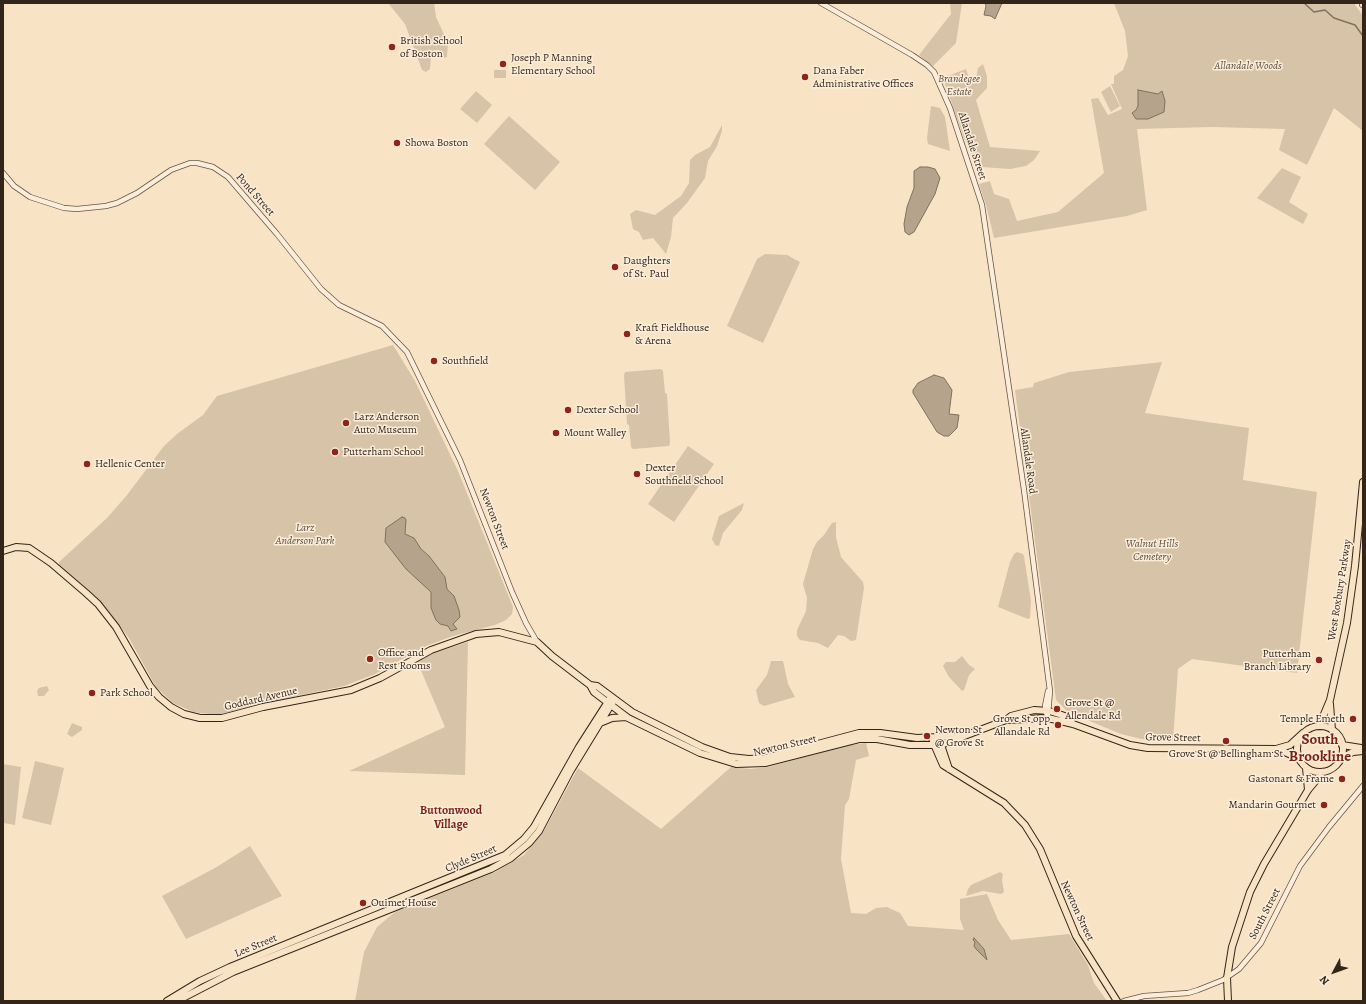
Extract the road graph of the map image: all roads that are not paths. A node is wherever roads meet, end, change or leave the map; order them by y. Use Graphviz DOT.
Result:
graph roads {
  1 [pos="821,3"];
  2 [pos="3,173"];
  3 [pos="988,241"];
  4 [pos="399,342"];
  5 [pos="1363,482"];
  6 [pos="3,550"];
  7 [pos="537,642"];
  8 [pos="1330,700"];
  9 [pos="611,701"];
  10 [pos="1047,711"];
  11 [pos="628,718"];
  12 [pos="1048,718"];
  13 [pos="1006,720"];
  14 [pos="599,724"];
  15 [pos="1074,724"];
  16 [pos="1319,726"];
  17 [pos="1332,730"];
  18 [pos="1303,733"];
  19 [pos="961,736"];
  20 [pos="936,738"];
  21 [pos="937,745"];
  22 [pos="1342,745"];
  23 [pos="1363,748"];
  24 [pos="1276,749"];
  25 [pos="1363,751"];
  26 [pos="1298,758"];
  27 [pos="1341,758"];
  28 [pos="1306,768"];
  29 [pos="1323,772"];
  30 [pos="1363,786"];
  31 [pos="1308,790"];
  32 [pos="356,919"];
  33 [pos="1227,978"];
  34 [pos="167,1001"];
  35 [pos="177,1001"];
  36 [pos="1118,1001"];
  37 [pos="1124,1001"];
  38 [pos="1228,1001"];
  1 -- 3 [label="street, Allandale Street"];
  2 -- 4 [label="street, Pond Street"];
  3 -- 10 [label="street, Allandale Road"];
  4 -- 7 [label="street, Newton Street"];
  5 -- 8 [label="main road, West Roxbury Parkway"];
  6 -- 7 [label="main road, Goddard Avenue"];
  7 -- 9 [label="main road, Newton Street"];
  8 -- 16 [label="main road, West Roxbury Parkway"];
  8 -- 17 [label="main road, West Roxbury Parkway"];
  9 -- 11 [label="main road, Newton Street"];
  9 -- 14 [label="main road, Clyde Street"];
  9 -- 20 [label="main road, Newton Street"];
  9 -- 32 [label="main road, Clyde Street"];
  10 -- 12 [label="street, Allandale Road"];
  10 -- 13 [label="main road, Grove Street"];
  10 -- 15 [label="main road, Grove Street"];
  11 -- 14 [label="main road"];
  11 -- 21 [label="main road, Newton Street"];
  12 -- 13 [label="main road, Grove Street"];
  12 -- 15 [label="main road, Grove Street"];
  13 -- 19 [label="main road, Grove Street"];
  14 -- 32 [label="main road, Clyde Street"];
  15 -- 24 [label="main road, Grove Street"];
  16 -- 17 [label="main road"];
  16 -- 18 [label="main road"];
  17 -- 22 [label="main road"];
  18 -- 24 [label="main road, Grove Street"];
  18 -- 26 [label="main road"];
  19 -- 20 [label="main road, Grove Street"];
  19 -- 21 [label="main road, Grove Street"];
  20 -- 21 [label="main road, Newton Street"];
  21 -- 36 [label="main road, Newton Street"];
  22 -- 23 [label="main road"];
  22 -- 27 [label="main road"];
  24 -- 26 [label="main road, Grove Street"];
  25 -- 27 [label="main road"];
  26 -- 28 [label="main road"];
  27 -- 29 [label="main road"];
  28 -- 29 [label="main road"];
  28 -- 31 [label="main road"];
  29 -- 31 [label="main road"];
  30 -- 33 [label="street, South Street"];
  31 -- 33 [label="main road"];
  32 -- 34 [label="main road, Lee Street"];
  32 -- 35 [label="main road, Lee Street"];
  33 -- 37 [label="street, South Street"];
  33 -- 38 [label="main road"];
}
